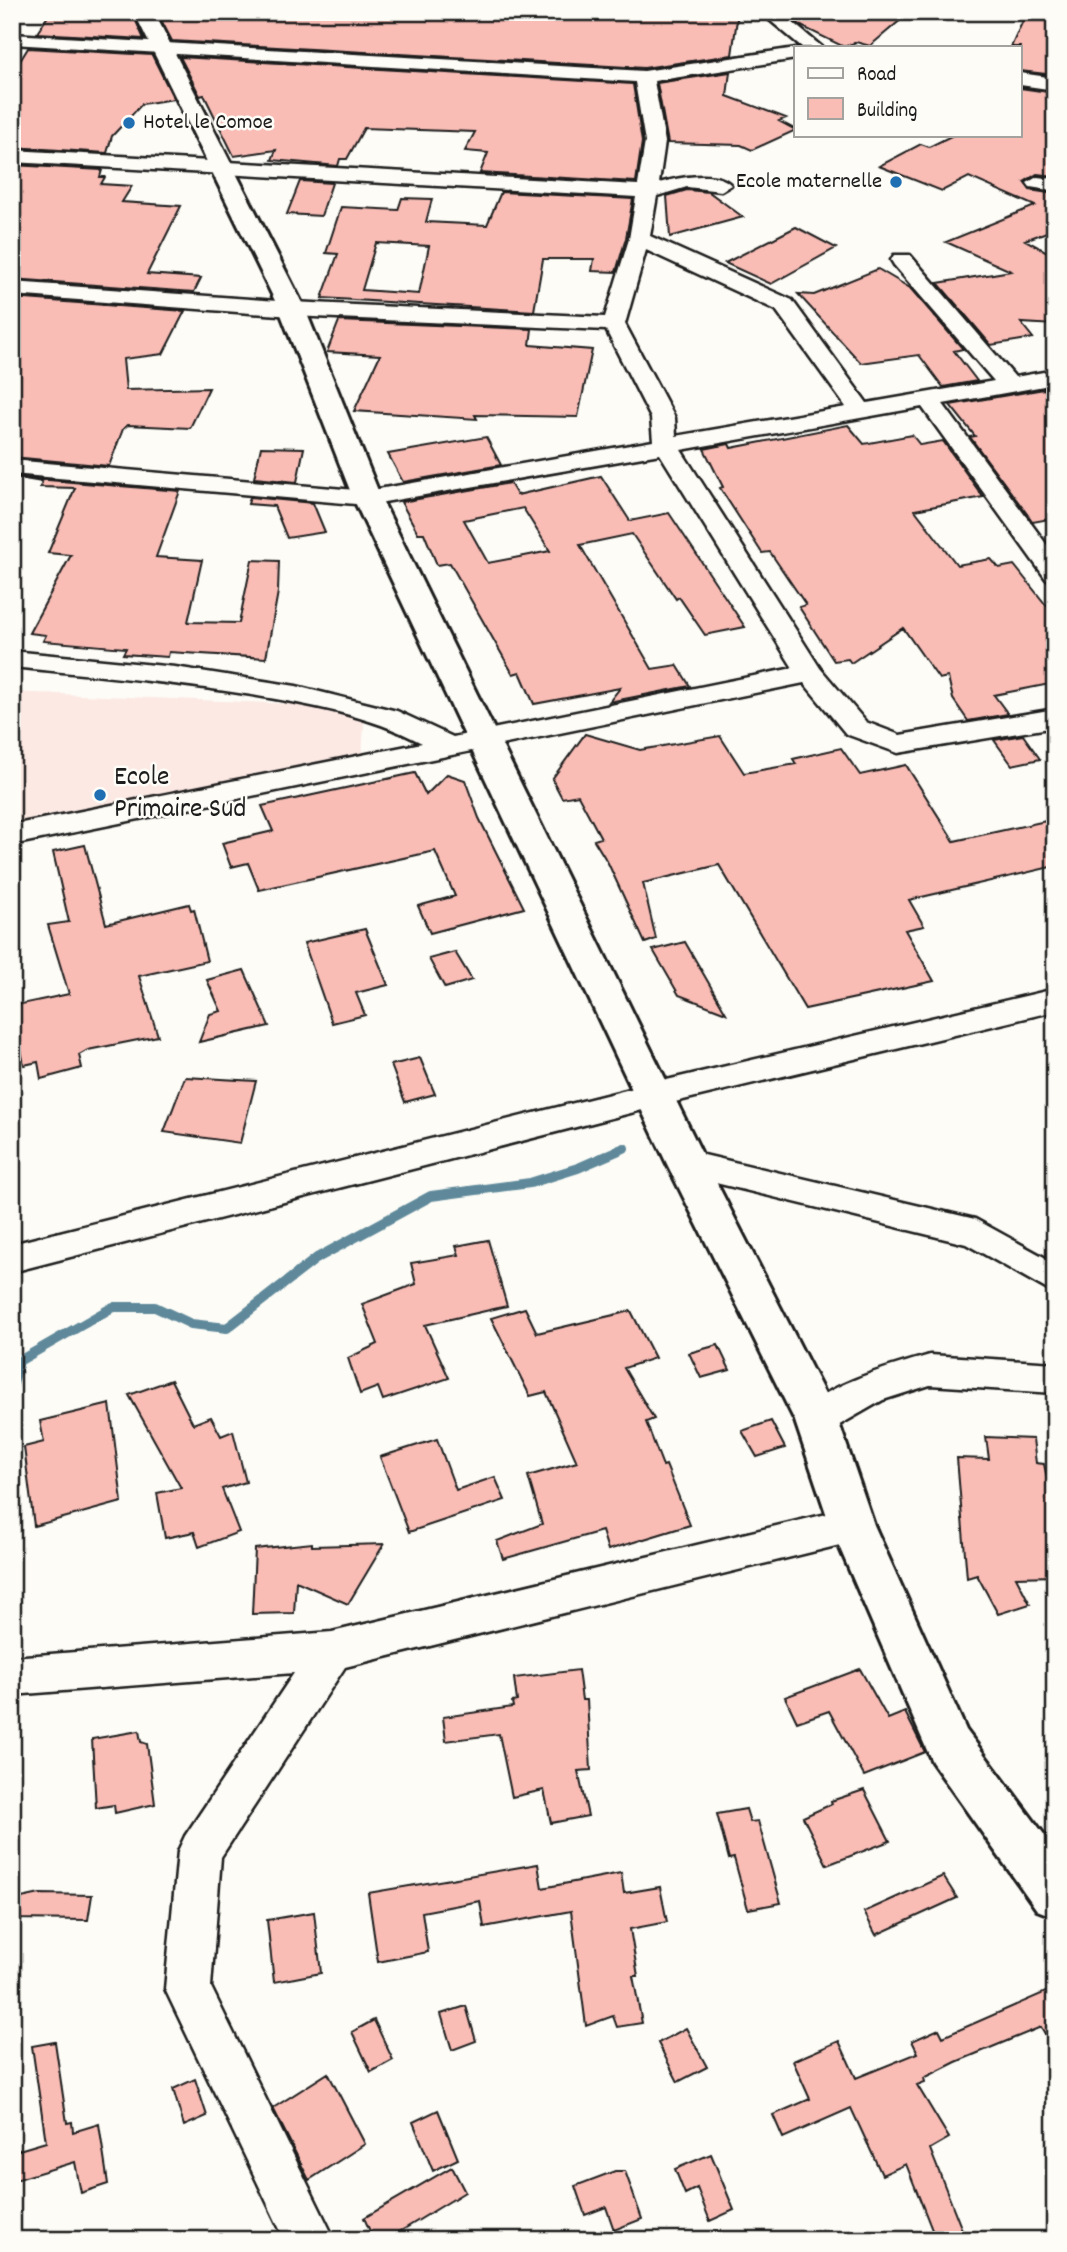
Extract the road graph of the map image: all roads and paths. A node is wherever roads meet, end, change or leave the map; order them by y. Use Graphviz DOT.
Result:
graph roads {
  1 [pos="144,12"];
  2 [pos="769,12"];
  3 [pos="12,39"];
  4 [pos="812,46"];
  5 [pos="163,49"];
  6 [pos="794,53"];
  7 [pos="644,77"];
  8 [pos="1021,79"];
  9 [pos="1055,84"];
  10 [pos="12,156"];
  11 [pos="220,170"];
  12 [pos="721,185"];
  13 [pos="647,192"];
  14 [pos="639,239"];
  15 [pos="902,260"];
  16 [pos="12,288"];
  17 [pos="292,309"];
  18 [pos="614,324"];
  19 [pos="1055,377"];
  20 [pos="1010,385"];
  21 [pos="928,400"];
  22 [pos="862,412"];
  23 [pos="665,443"];
  24 [pos="12,467"];
  25 [pos="367,498"];
  26 [pos="1043,540"];
  27 [pos="1055,574"];
  28 [pos="12,659"];
  29 [pos="810,673"];
  30 [pos="1055,718"];
  31 [pos="484,740"];
  32 [pos="450,747"];
  33 [pos="12,835"];
  34 [pos="1055,1000"];
  35 [pos="654,1095"];
  36 [pos="687,1164"];
  37 [pos="12,1258"];
  38 [pos="1055,1280"];
  39 [pos="1055,1378"];
  40 [pos="816,1419"];
  41 [pos="852,1525"];
  42 [pos="332,1651"];
  43 [pos="12,1676"];
  44 [pos="1055,1892"];
  45 [pos="311,2240"];
  1 -- 5 [label="main road"];
  2 -- 4 [label="street"];
  3 -- 5 [label="street"];
  5 -- 7 [label="street"];
  5 -- 11 [label="main road"];
  6 -- 7 [label="street"];
  7 -- 13 [label="street"];
  8 -- 9 [label="street"];
  10 -- 11 [label="street"];
  11 -- 13 [label="street"];
  11 -- 17 [label="main road"];
  12 -- 13 [label="street"];
  13 -- 14 [label="street"];
  14 -- 18 [label="street"];
  14 -- 22 [label="street"];
  15 -- 20 [label="street"];
  16 -- 17 [label="street"];
  17 -- 18 [label="street"];
  17 -- 25 [label="main road"];
  18 -- 23 [label="street"];
  19 -- 20 [label="street"];
  20 -- 21 [label="street"];
  21 -- 22 [label="street"];
  21 -- 26 [label="street"];
  22 -- 23 [label="street"];
  23 -- 25 [label="street"];
  23 -- 29 [label="street"];
  24 -- 25 [label="street"];
  25 -- 31 [label="main road"];
  26 -- 27 [label="street"];
  28 -- 32 [label="street"];
  29 -- 30 [label="street"];
  29 -- 31 [label="street"];
  31 -- 32 [label="street"];
  31 -- 35 [label="main road"];
  32 -- 33 [label="street"];
  34 -- 35 [label="street"];
  35 -- 36 [label="main road"];
  35 -- 37 [label="street"];
  36 -- 38 [label="street"];
  36 -- 40 [label="main road"];
  39 -- 40 [label="street"];
  40 -- 41 [label="main road"];
  41 -- 42 [label="street"];
  41 -- 44 [label="main road"];
  42 -- 43 [label="street"];
  42 -- 45 [label="street"];
}
